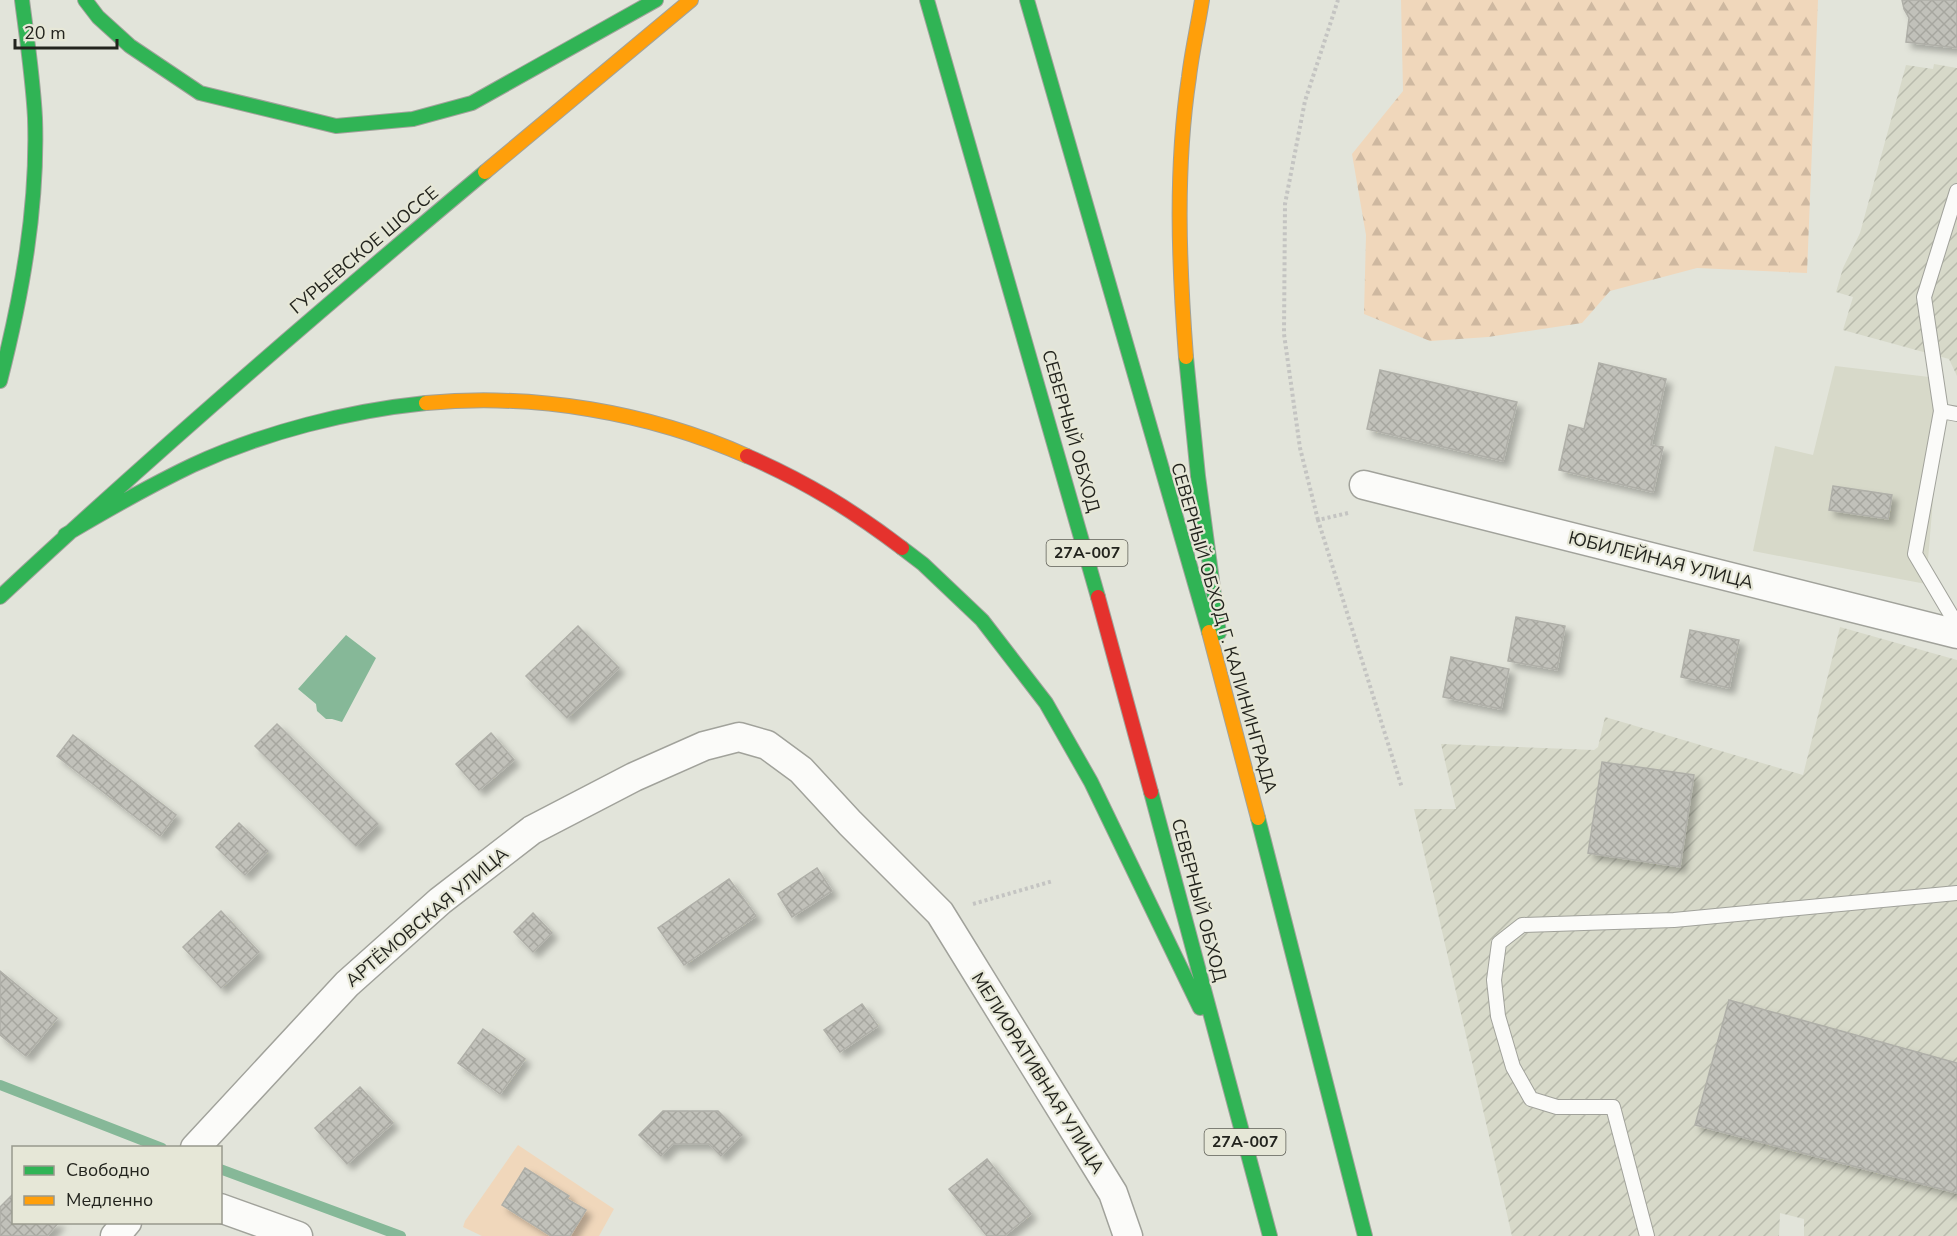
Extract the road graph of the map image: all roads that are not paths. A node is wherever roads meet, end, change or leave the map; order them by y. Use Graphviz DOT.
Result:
graph roads {
  1 [pos="22,0"];
  2 [pos="86,0"];
  3 [pos="656,0"];
  4 [pos="692,0"];
  5 [pos="927,0"];
  6 [pos="1027,0"];
  7 [pos="1202,0"];
  8 [pos="1957,191"];
  9 [pos="0,381"];
  10 [pos="1941,411"];
  11 [pos="1957,414"];
  12 [pos="1364,485"];
  13 [pos="65,535"];
  14 [pos="0,597"];
  15 [pos="1957,625"];
  16 [pos="1957,634"];
  17 [pos="1228,700"];
  18 [pos="1957,893"];
  19 [pos="940,914"];
  20 [pos="1220,1048"];
  21 [pos="197,1146"];
  22 [pos="222,1209"];
  23 [pos="126,1224"];
  24 [pos="114,1236"];
  25 [pos="298,1236"];
  26 [pos="1128,1236"];
  27 [pos="1270,1236"];
  28 [pos="1365,1236"];
  29 [pos="1647,1236"];
  1 -- 9 [label="main road"];
  2 -- 3 [label="main road"];
  4 -- 13 [label="main road, ГУРЬЕВСКОЕ ШОССЕ"];
  5 -- 20 [label="main road, СЕВЕРНЫЙ ОБХОД / 27А-007"];
  6 -- 17 [label="main road, СЕВЕРНЫЙ ОБХОД Г. КАЛИНИНГРАДА"];
  7 -- 17 [label="main road"];
  8 -- 10 [label="lane"];
  10 -- 11 [label="lane"];
  10 -- 15 [label="lane"];
  12 -- 16 [label="street, ЮБИЛЕЙНАЯ УЛИЦА"];
  13 -- 14 [label="main road"];
  13 -- 20 [label="main road"];
  17 -- 28 [label="main road, СЕВЕРНЫЙ ОБХОД Г. КАЛИНИНГРАДА"];
  18 -- 29 [label="lane"];
  19 -- 21 [label="street, АРТЁМОВСКАЯ УЛИЦА"];
  19 -- 26 [label="street, МЕЛИОРАТИВНАЯ УЛИЦА"];
  20 -- 27 [label="main road, 27А-007"];
  22 -- 25 [label="street"];
  23 -- 24 [label="street"];
}
